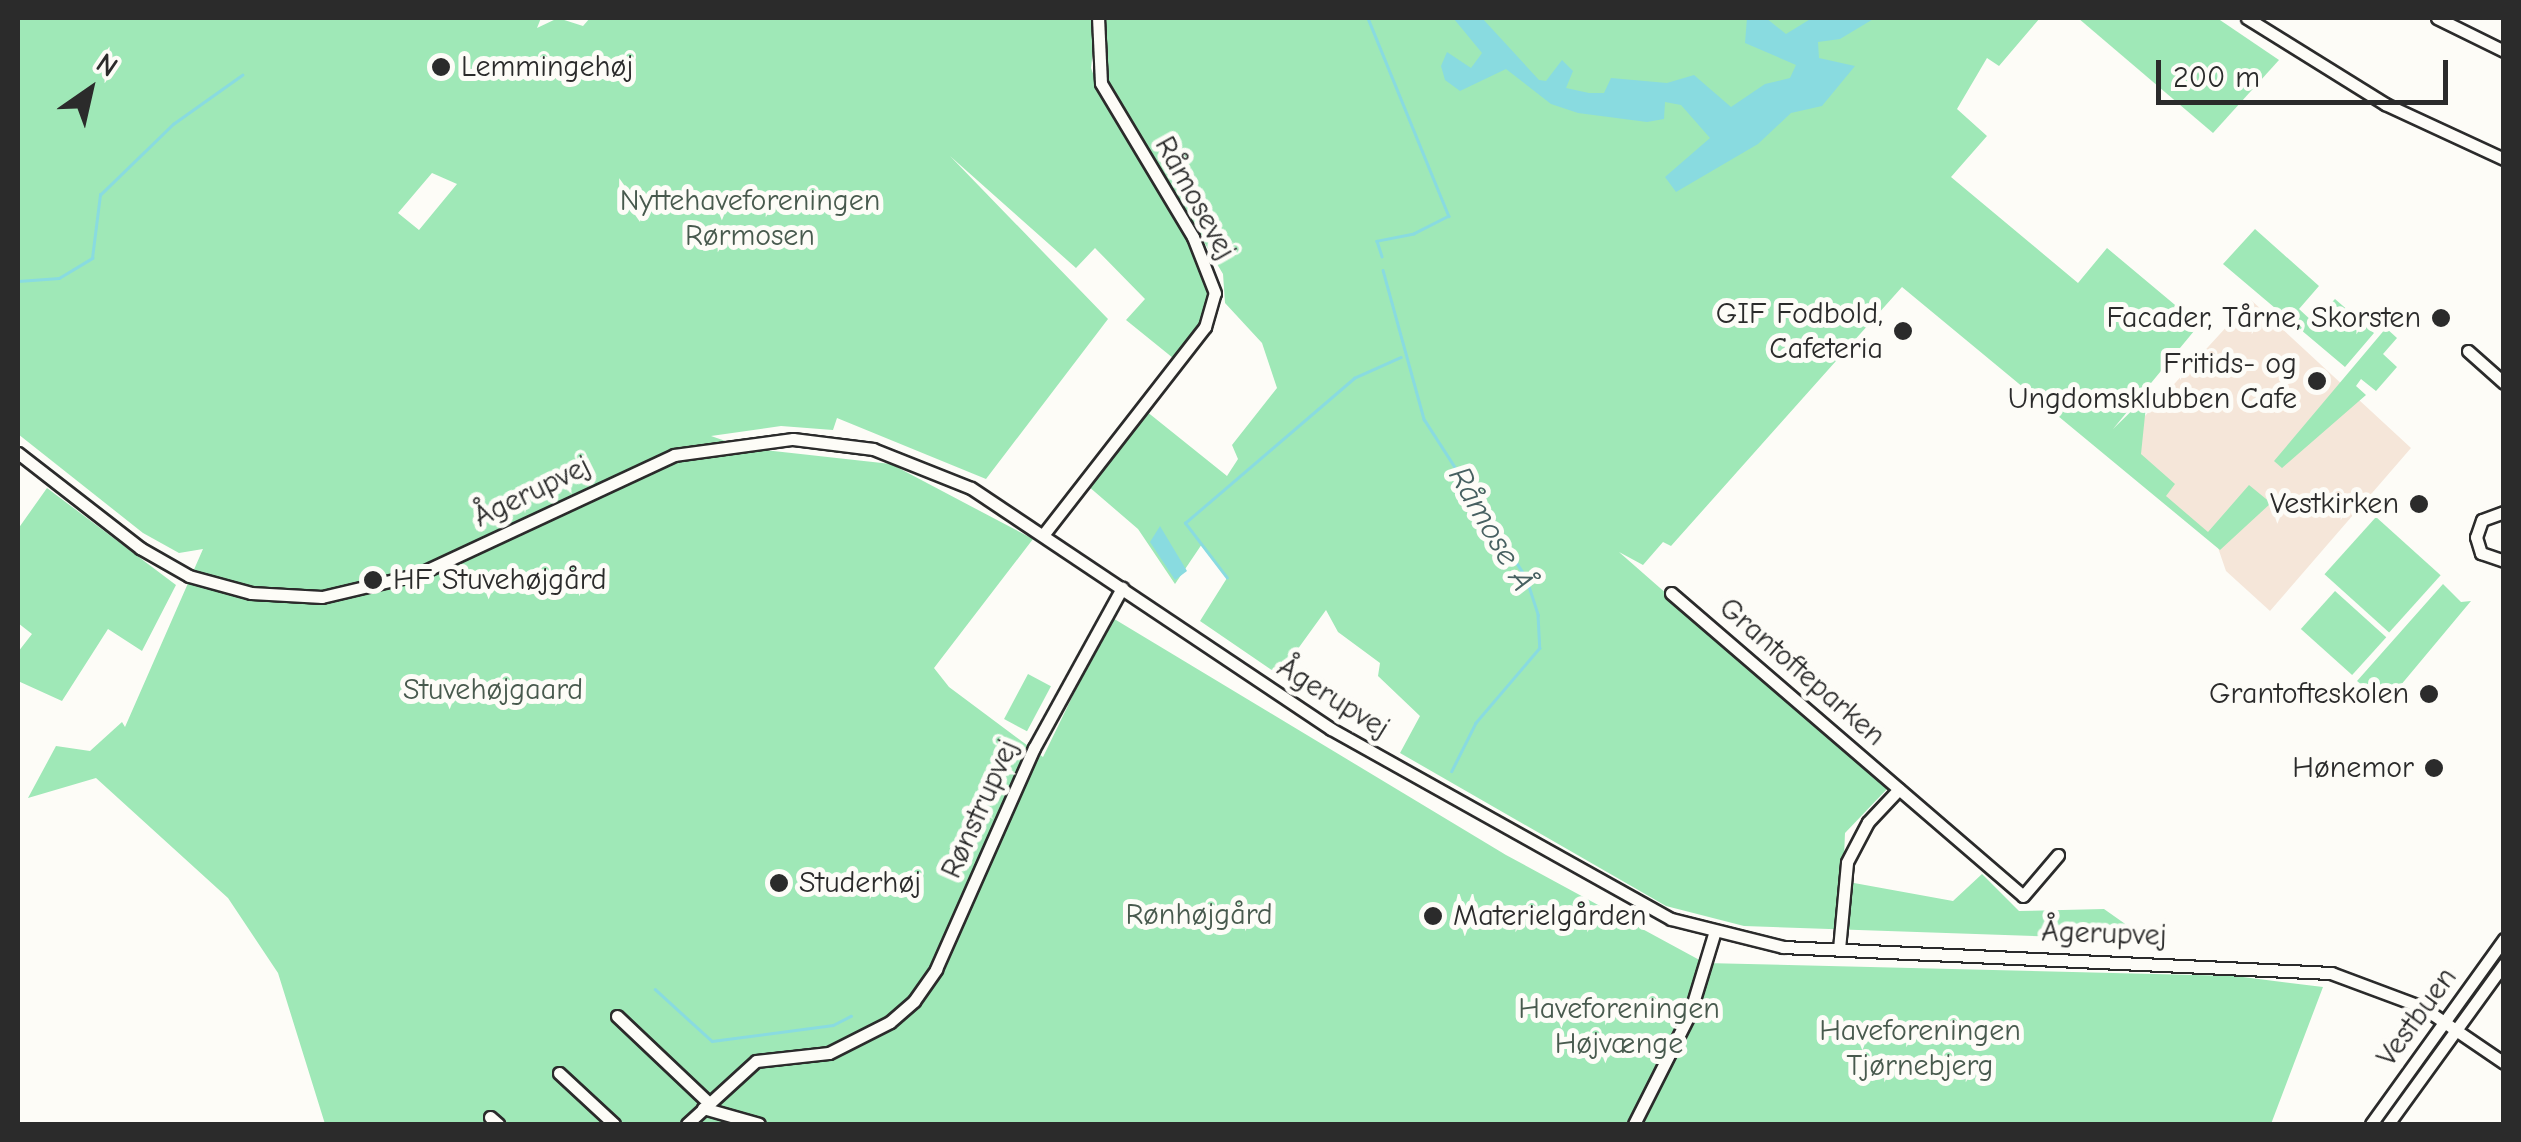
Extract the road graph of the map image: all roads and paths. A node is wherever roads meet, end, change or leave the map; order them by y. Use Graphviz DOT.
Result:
graph roads {
  1 [pos="1098,18"];
  2 [pos="2248,18"];
  3 [pos="2437,18"];
  4 [pos="2504,51"];
  5 [pos="2504,159"];
  6 [pos="2468,350"];
  7 [pos="2504,383"];
  8 [pos="18,452"];
  9 [pos="2504,512"];
  10 [pos="1043,535"];
  11 [pos="2504,562"];
  12 [pos="1122,588"];
  13 [pos="1672,592"];
  14 [pos="1899,789"];
  15 [pos="2058,855"];
  16 [pos="1714,934"];
  17 [pos="2504,939"];
  18 [pos="1839,949"];
  19 [pos="2504,964"];
  20 [pos="617,1016"];
  21 [pos="2444,1021"];
  22 [pos="2458,1030"];
  23 [pos="2504,1063"];
  24 [pos="559,1073"];
  25 [pos="706,1105"];
  26 [pos="614,1124"];
  27 [pos="687,1124"];
  28 [pos="758,1124"];
  29 [pos="1634,1124"];
  30 [pos="2371,1124"];
  31 [pos="2388,1124"];
  1 -- 10 [label="street, Råmosevej"];
  2 -- 5 [label="street"];
  3 -- 4 [label="street"];
  6 -- 7 [label="street"];
  8 -- 10 [label="street, Ågerupvej"];
  9 -- 11 [label="street"];
  10 -- 12 [label="street, Ågerupvej"];
  12 -- 16 [label="street, Ågerupvej"];
  12 -- 25 [label="street, Rønstrupvej"];
  13 -- 14 [label="street, Grantofteparken"];
  14 -- 15 [label="street, Grantofteparken"];
  14 -- 18 [label="street"];
  16 -- 18 [label="street, Ågerupvej"];
  16 -- 29 [label="street"];
  17 -- 21 [label="street, Vestbuen"];
  18 -- 21 [label="street, Ågerupvej"];
  19 -- 22 [label="street, Vestbuen"];
  20 -- 25 [label="street"];
  21 -- 22 [label="street, Ågerupvej"];
  21 -- 30 [label="street, Vestbuen"];
  22 -- 23 [label="street, Ågerupvej"];
  22 -- 31 [label="street, Vestbuen"];
  24 -- 26 [label="street"];
  25 -- 27 [label="street, Rønstrupvej"];
  25 -- 28 [label="street"];
}
